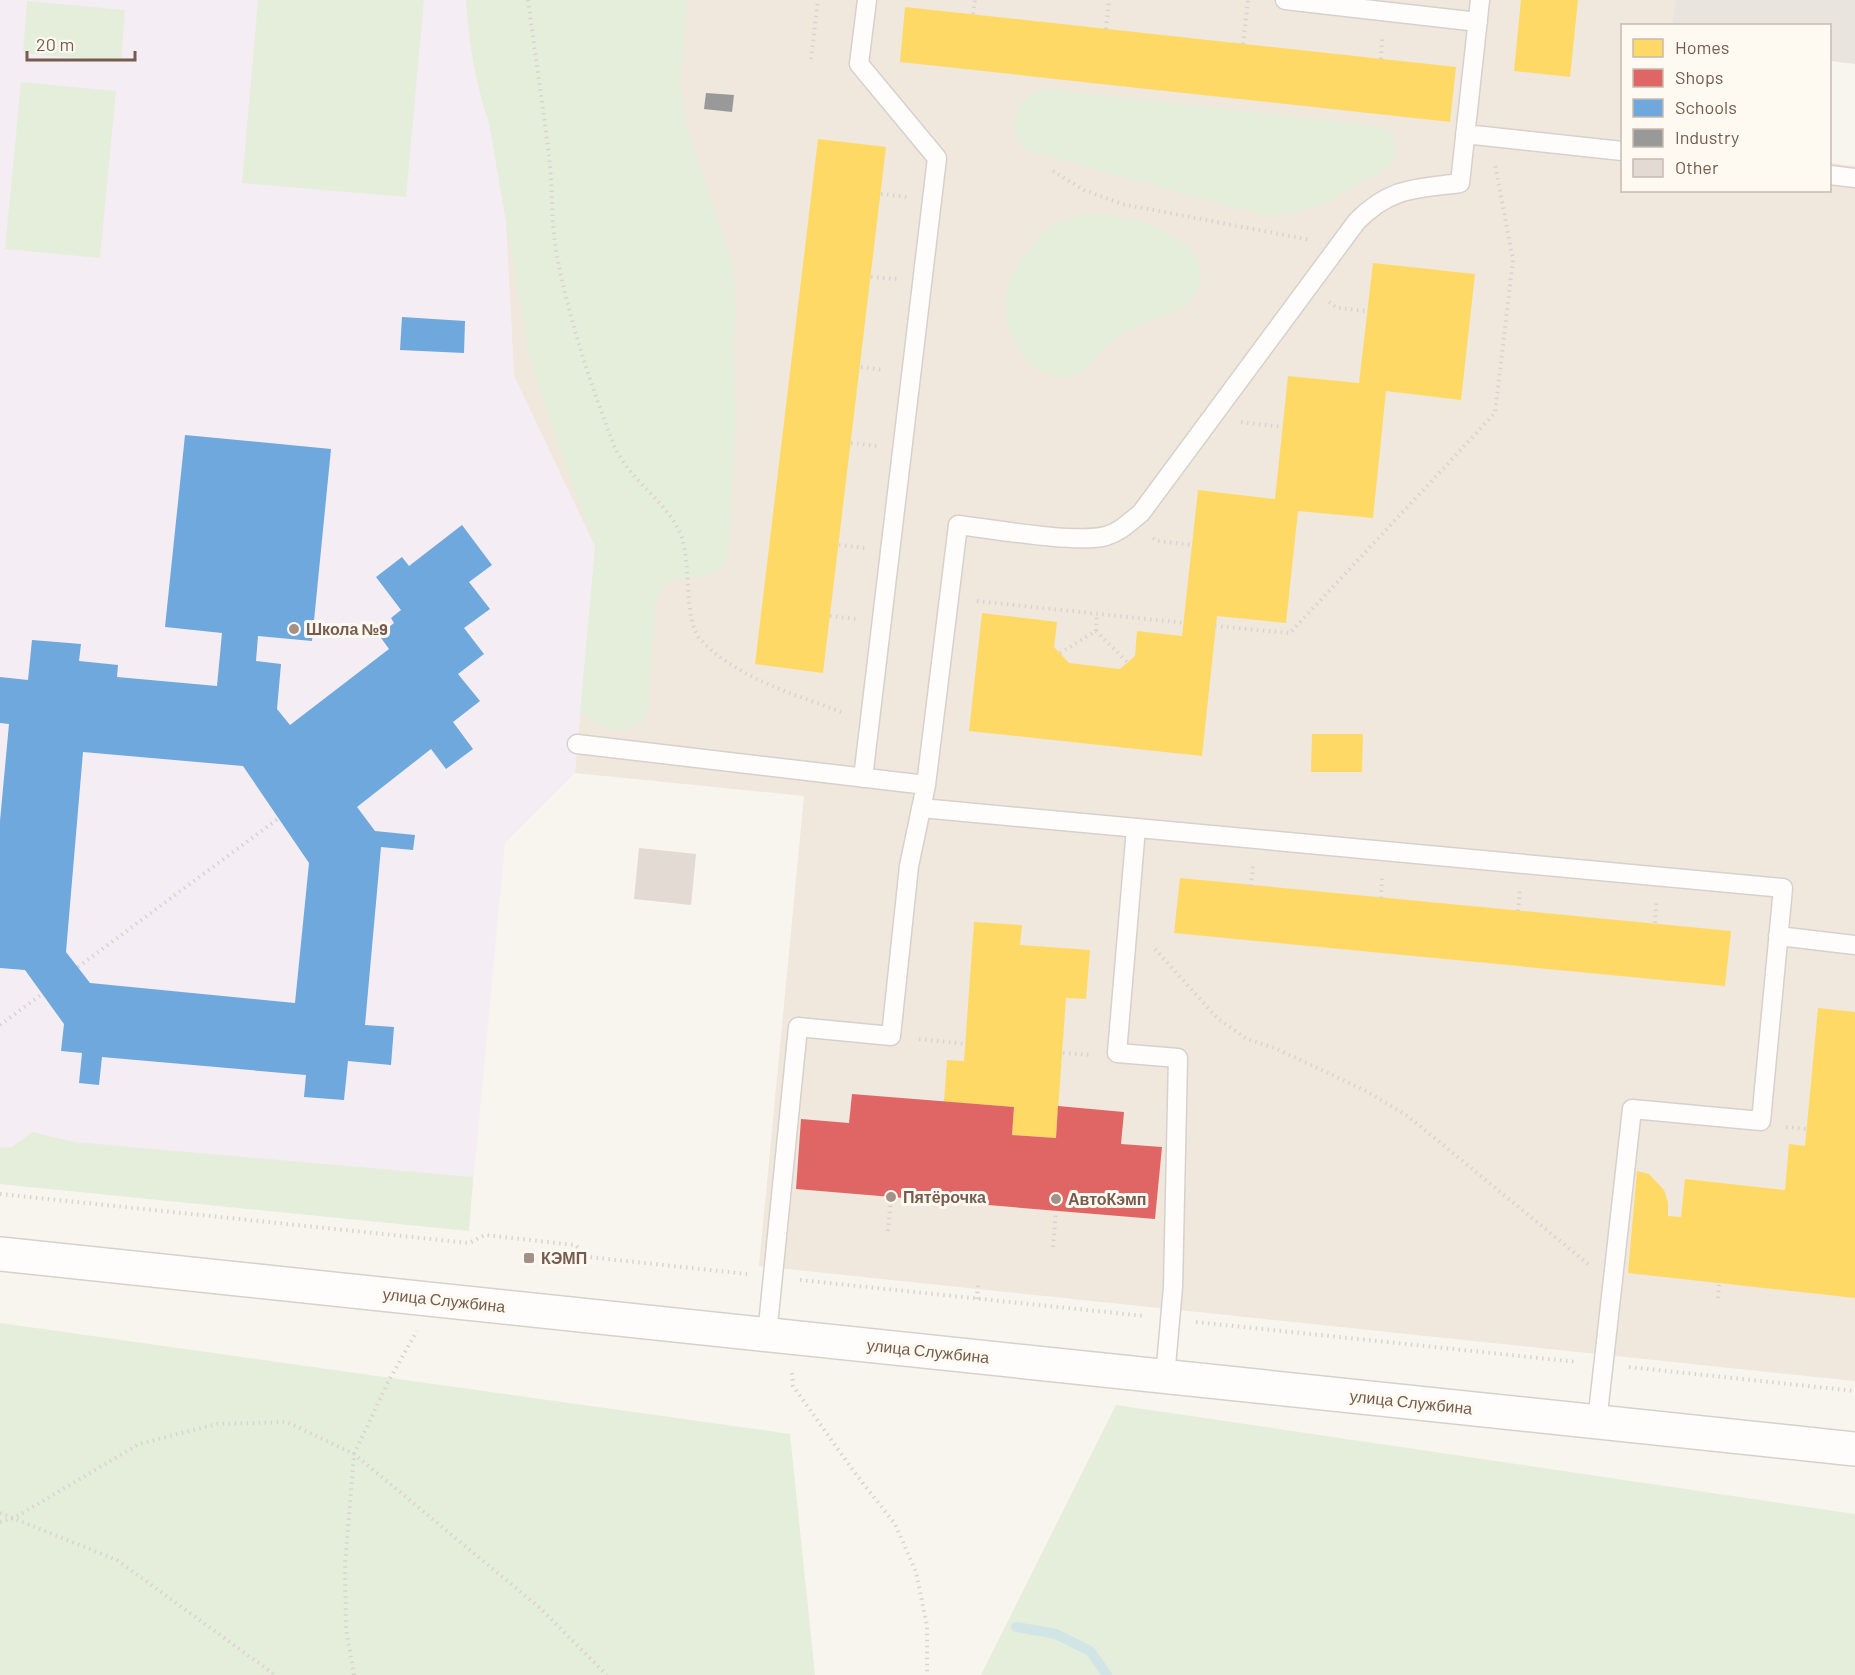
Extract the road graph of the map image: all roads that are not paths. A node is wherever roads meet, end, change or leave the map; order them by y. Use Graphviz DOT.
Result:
graph roads {
  1 [pos="867,0"];
  2 [pos="1285,0"];
  3 [pos="1480,0"];
  4 [pos="1478,22"];
  5 [pos="1465,134"];
  6 [pos="1621,151"];
  7 [pos="1831,175"];
  8 [pos="1855,178"];
  9 [pos="578,744"];
  10 [pos="863,778"];
  11 [pos="926,785"];
  12 [pos="921,808"];
  13 [pos="1136,828"];
  14 [pos="1778,936"];
  15 [pos="1855,945"];
  16 [pos="0,1254"];
  17 [pos="777,1335"];
  18 [pos="1165,1377"];
  19 [pos="1597,1422"];
  20 [pos="1855,1449"];
  1 -- 10 [label="lane"];
  2 -- 4 [label="lane"];
  3 -- 4 [label="lane"];
  4 -- 5 [label="lane"];
  5 -- 6 [label="lane"];
  5 -- 11 [label="lane"];
  7 -- 8 [label="lane"];
  9 -- 10 [label="lane"];
  10 -- 11 [label="lane"];
  11 -- 12 [label="lane"];
  12 -- 13 [label="lane"];
  12 -- 17 [label="lane"];
  13 -- 14 [label="lane"];
  13 -- 18 [label="lane"];
  14 -- 15 [label="lane"];
  14 -- 19 [label="lane"];
  16 -- 17 [label="street, улица Службина"];
  17 -- 18 [label="street, улица Службина"];
  18 -- 19 [label="street, улица Службина"];
  19 -- 20 [label="street, улица Службина"];
}
